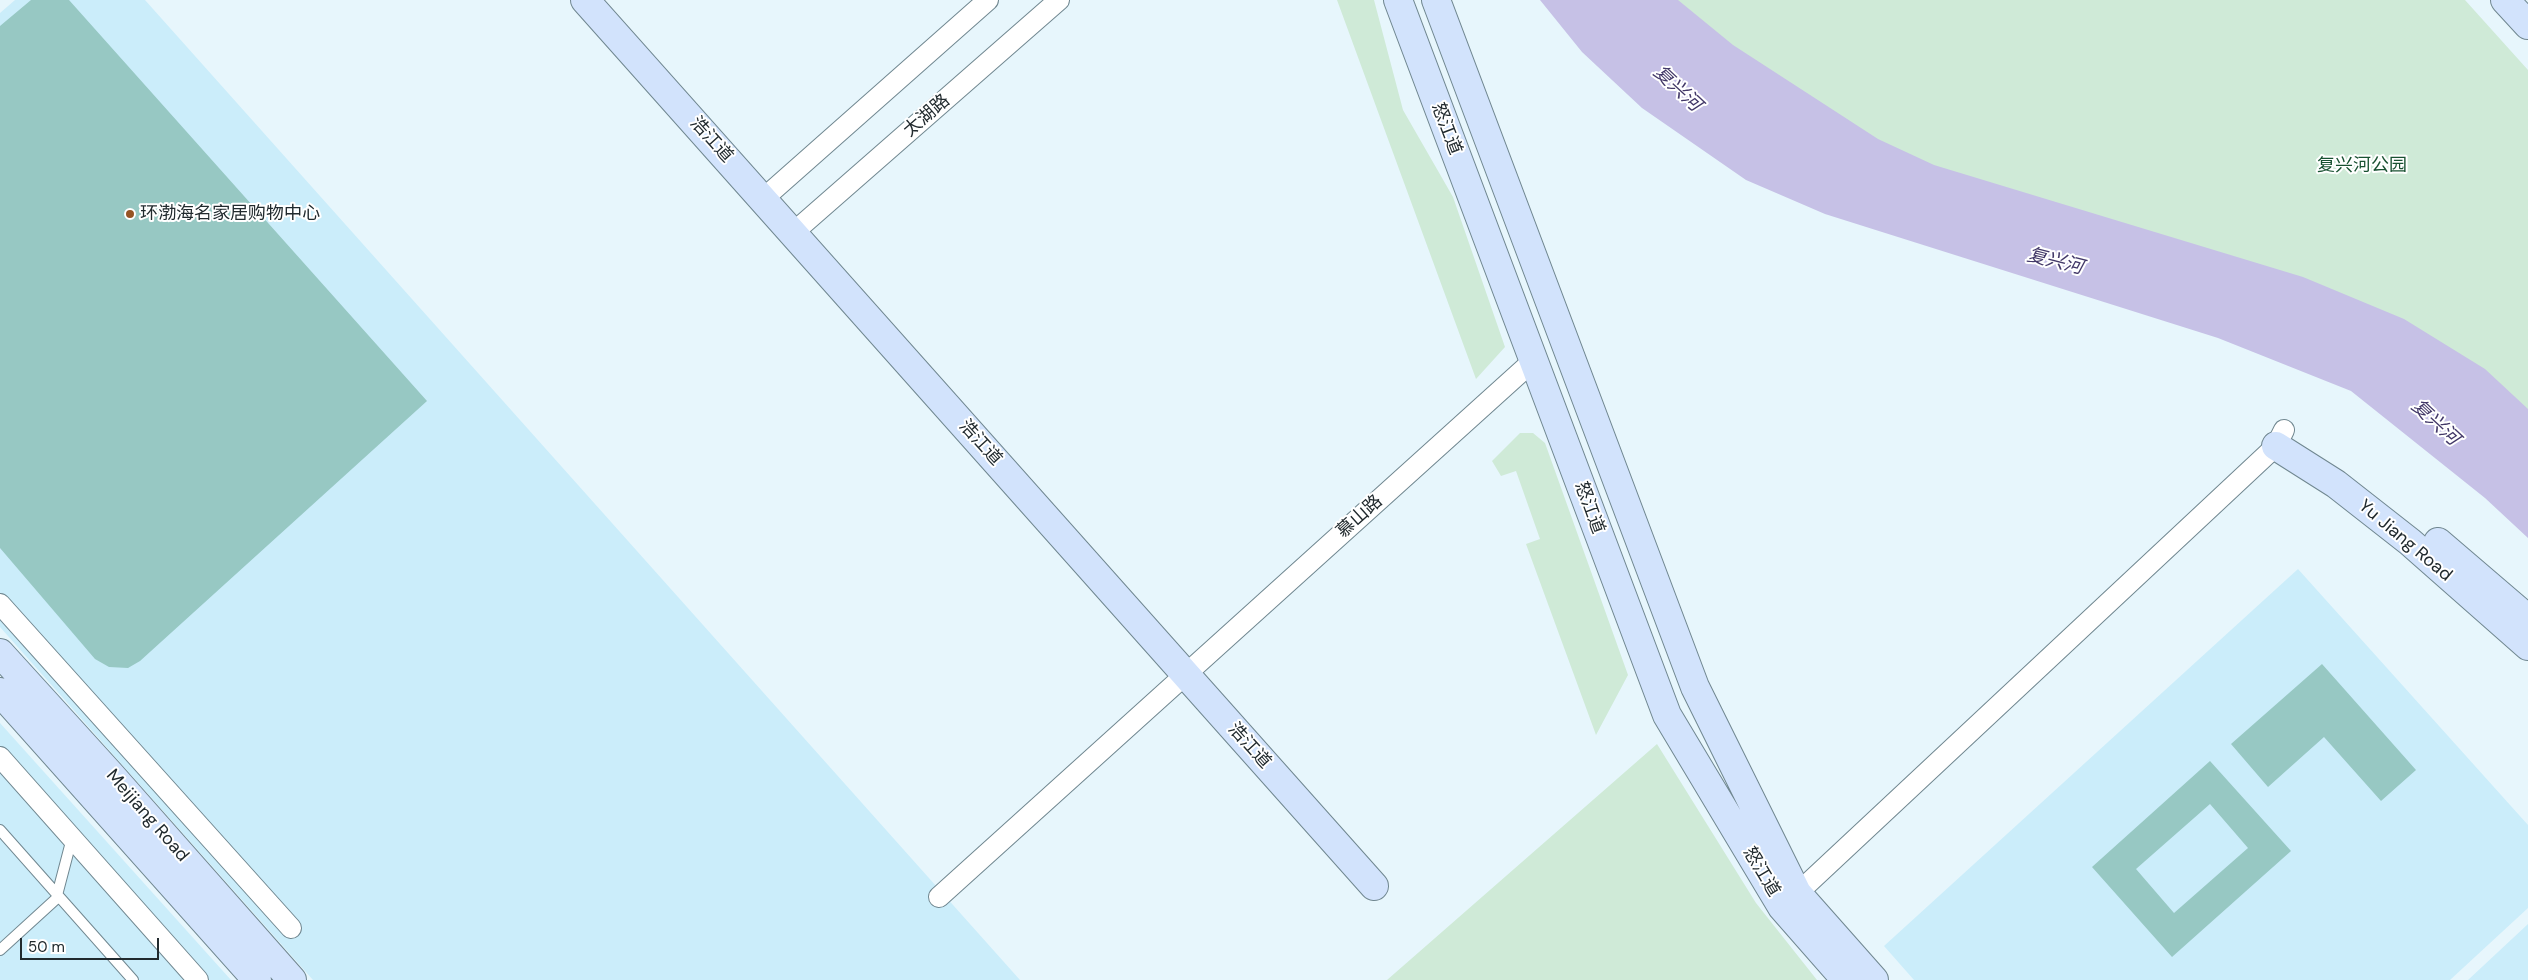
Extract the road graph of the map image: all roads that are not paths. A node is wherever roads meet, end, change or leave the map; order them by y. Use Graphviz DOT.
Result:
graph roads {
  1 [pos="585,0"];
  2 [pos="988,0"];
  3 [pos="1060,0"];
  4 [pos="1398,0"];
  5 [pos="1436,0"];
  6 [pos="2505,0"];
  7 [pos="2528,26"];
  8 [pos="763,199"];
  9 [pos="794,232"];
  10 [pos="1534,360"];
  11 [pos="2280,438"];
  12 [pos="0,604"];
  13 [pos="2528,619"];
  14 [pos="2528,646"];
  15 [pos="0,653"];
  16 [pos="1186,674"];
  17 [pos="0,692"];
  18 [pos="0,757"];
  19 [pos="0,830"];
  20 [pos="72,838"];
  21 [pos="1374,886"];
  22 [pos="57,894"];
  23 [pos="939,897"];
  24 [pos="1790,900"];
  25 [pos="291,928"];
  26 [pos="0,950"];
  27 [pos="133,980"];
  28 [pos="198,980"];
  29 [pos="257,980"];
  30 [pos="292,980"];
  31 [pos="1846,980"];
  32 [pos="1874,980"];
  1 -- 8 [label="street, 浩江道"];
  2 -- 8 [label="street"];
  3 -- 9 [label="street, 太湖路"];
  4 -- 10 [label="street, 怒江道"];
  5 -- 24 [label="street, 怒江道"];
  6 -- 7 [label="street"];
  8 -- 9 [label="street, 浩江道"];
  9 -- 16 [label="street, 浩江道"];
  10 -- 16 [label="street, 慕山路"];
  10 -- 24 [label="street, 怒江道"];
  11 -- 13 [label="street, Yu Jiang Road"];
  11 -- 14 [label="street, Yu Jiang Road"];
  11 -- 24 [label="street"];
  12 -- 25 [label="street"];
  15 -- 30 [label="street, Meijiang Road"];
  16 -- 21 [label="street, 浩江道"];
  16 -- 23 [label="street, 慕山路"];
  17 -- 29 [label="street, Meijiang Road"];
  18 -- 20 [label="street"];
  19 -- 22 [label="lane"];
  20 -- 22 [label="lane"];
  20 -- 28 [label="street"];
  22 -- 26 [label="lane"];
  22 -- 27 [label="lane"];
  24 -- 31 [label="street, 怒江道"];
  24 -- 32 [label="street, 怒江道"];
}
